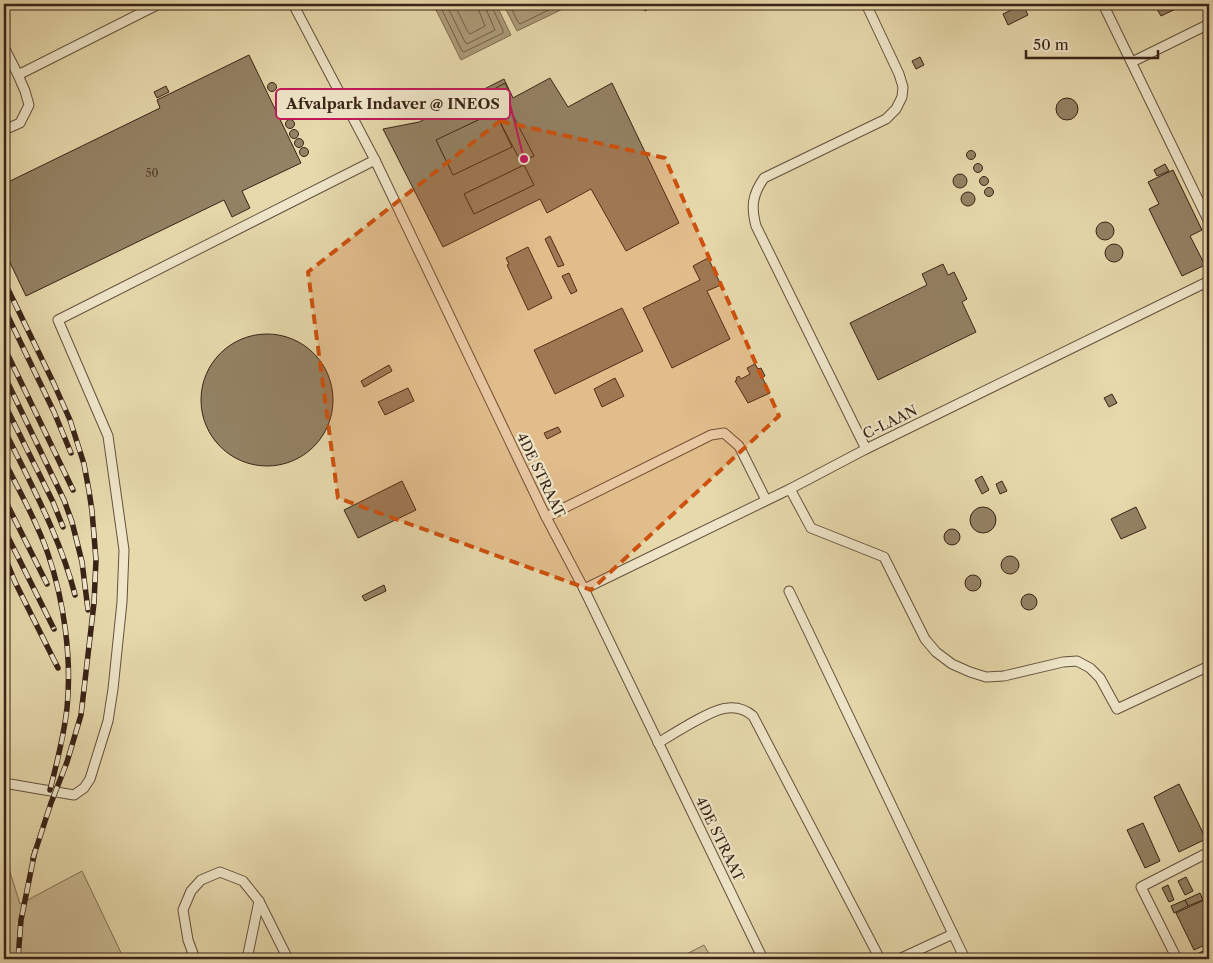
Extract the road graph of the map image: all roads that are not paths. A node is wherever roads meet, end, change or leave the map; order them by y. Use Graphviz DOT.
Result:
graph roads {
  1 [pos="159,4"];
  2 [pos="293,4"];
  3 [pos="866,4"];
  4 [pos="1103,4"];
  5 [pos="1209,24"];
  6 [pos="4,47"];
  7 [pos="1132,62"];
  8 [pos="18,75"];
  9 [pos="4,130"];
  10 [pos="375,160"];
  11 [pos="1209,222"];
  12 [pos="1209,281"];
  13 [pos="866,449"];
  14 [pos="790,489"];
  15 [pos="766,500"];
  16 [pos="546,517"];
  17 [pos="584,590"];
  18 [pos="789,591"];
  19 [pos="1209,666"];
  20 [pos="658,743"];
  21 [pos="4,783"];
  22 [pos="1209,852"];
  23 [pos="260,901"];
  24 [pos="953,934"];
  25 [pos="195,959"];
  26 [pos="247,959"];
  27 [pos="288,959"];
  28 [pos="763,959"];
  29 [pos="880,959"];
  30 [pos="899,959"];
  31 [pos="965,959"];
  32 [pos="1177,959"];
  1 -- 8 [label="lane"];
  2 -- 10 [label="lane, 4DE STRAAT"];
  3 -- 13 [label="lane"];
  4 -- 7 [label="lane"];
  5 -- 7 [label="lane"];
  6 -- 8 [label="lane"];
  7 -- 11 [label="lane"];
  8 -- 9 [label="lane"];
  10 -- 16 [label="lane, 4DE STRAAT"];
  10 -- 21 [label="lane"];
  12 -- 13 [label="lane, C-LAAN"];
  13 -- 14 [label="lane, C-LAAN"];
  14 -- 15 [label="lane, C-LAAN"];
  14 -- 19 [label="lane"];
  15 -- 16 [label="lane"];
  15 -- 17 [label="lane, C-LAAN"];
  16 -- 17 [label="lane, 4DE STRAAT"];
  17 -- 20 [label="lane, 4DE STRAAT"];
  18 -- 24 [label="lane"];
  20 -- 28 [label="lane, 4DE STRAAT"];
  20 -- 29 [label="lane"];
  22 -- 32 [label="lane"];
  23 -- 25 [label="lane"];
  23 -- 26 [label="lane"];
  23 -- 27 [label="lane"];
  24 -- 30 [label="lane"];
  24 -- 31 [label="lane"];
}
